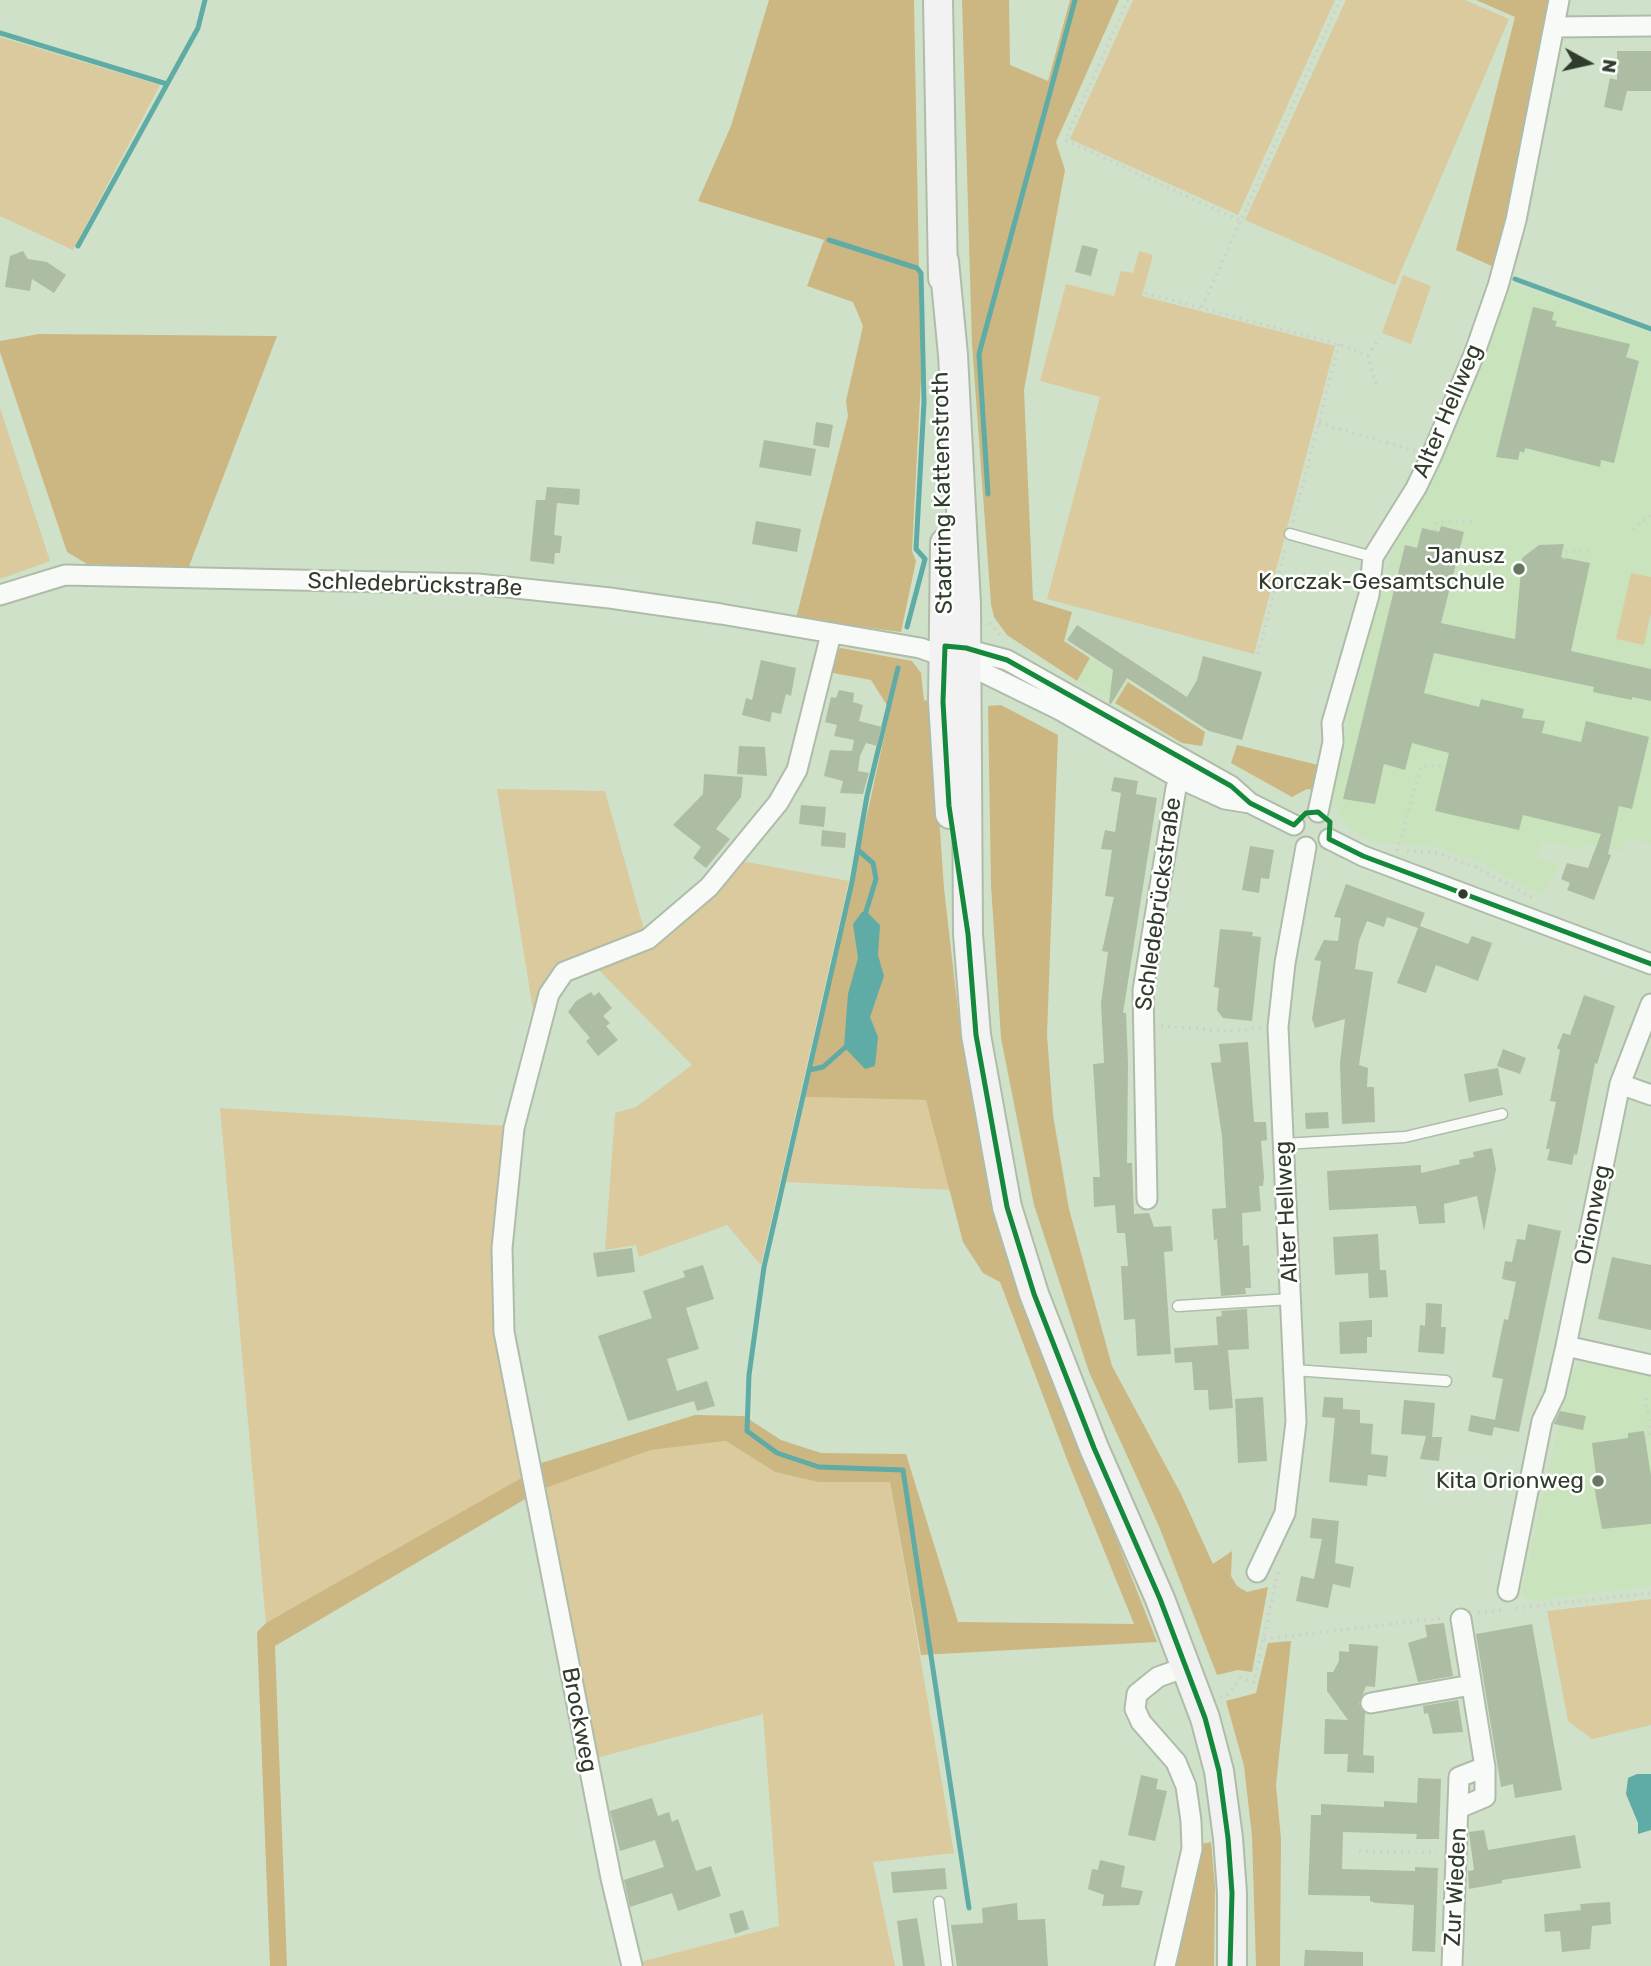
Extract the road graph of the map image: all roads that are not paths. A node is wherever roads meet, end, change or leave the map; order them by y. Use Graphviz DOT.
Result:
graph roads {
  1 [pos="938,0"];
  2 [pos="1559,0"];
  3 [pos="1651,26"];
  4 [pos="1555,27"];
  5 [pos="1290,534"];
  6 [pos="1373,557"];
  7 [pos="0,595"];
  8 [pos="831,634"];
  9 [pos="948,653"];
  10 [pos="1184,770"];
  11 [pos="1318,812"];
  12 [pos="1294,825"];
  13 [pos="1329,839"];
  14 [pos="1306,847"];
  15 [pos="1651,964"];
  16 [pos="1651,1004"];
  17 [pos="1620,1084"];
  18 [pos="1651,1096"];
  19 [pos="1502,1114"];
  20 [pos="1283,1144"];
  21 [pos="1147,1199"];
  22 [pos="1291,1298"];
  23 [pos="1178,1306"];
  24 [pos="1566,1346"];
  25 [pos="1651,1365"];
  26 [pos="1294,1370"];
  27 [pos="1446,1381"];
  28 [pos="1258,1572"];
  29 [pos="1508,1591"];
  30 [pos="1461,1619"];
  31 [pos="1186,1667"];
  32 [pos="1471,1685"];
  33 [pos="1371,1703"];
  34 [pos="939,1902"];
  35 [pos="1231,1961"];
  36 [pos="632,1966"];
  37 [pos="947,1966"];
  38 [pos="1165,1966"];
  39 [pos="1452,1966"];
  1 -- 9 [label="main road, Stadtring Kattenstroth"];
  2 -- 4 [label="street, Alter Hellweg"];
  3 -- 4 [label="street"];
  4 -- 6 [label="street, Alter Hellweg"];
  5 -- 6 [label="lane"];
  6 -- 11 [label="street, Alter Hellweg"];
  7 -- 8 [label="street, Schledebrückstraße"];
  8 -- 9 [label="street, Schledebrückstraße"];
  8 -- 36 [label="street, Brockweg"];
  9 -- 10 [label="street, Schledebrückstraße"];
  9 -- 31 [label="main road, Stadtring Kattenstroth"];
  10 -- 12 [label="street, Schledebrückstraße"];
  10 -- 21 [label="street, Schledebrückstraße"];
  11 -- 12 [label="street"];
  11 -- 13 [label="street"];
  12 -- 14 [label="street"];
  13 -- 14 [label="street"];
  13 -- 15 [label="street"];
  14 -- 20 [label="street, Alter Hellweg"];
  16 -- 17 [label="street, Orionweg"];
  17 -- 18 [label="street"];
  17 -- 24 [label="street, Orionweg"];
  19 -- 20 [label="lane"];
  20 -- 22 [label="street, Alter Hellweg"];
  22 -- 23 [label="lane"];
  22 -- 26 [label="street, Alter Hellweg"];
  24 -- 25 [label="street"];
  24 -- 29 [label="street, Orionweg"];
  26 -- 27 [label="lane"];
  26 -- 28 [label="street, Alter Hellweg"];
  30 -- 32 [label="street, Zur Wieden"];
  31 -- 35 [label="main road, Stadtring Kattenstroth"];
  31 -- 38 [label="street"];
  32 -- 33 [label="street"];
  32 -- 39 [label="street, Zur Wieden"];
  34 -- 37 [label="lane"];
}
